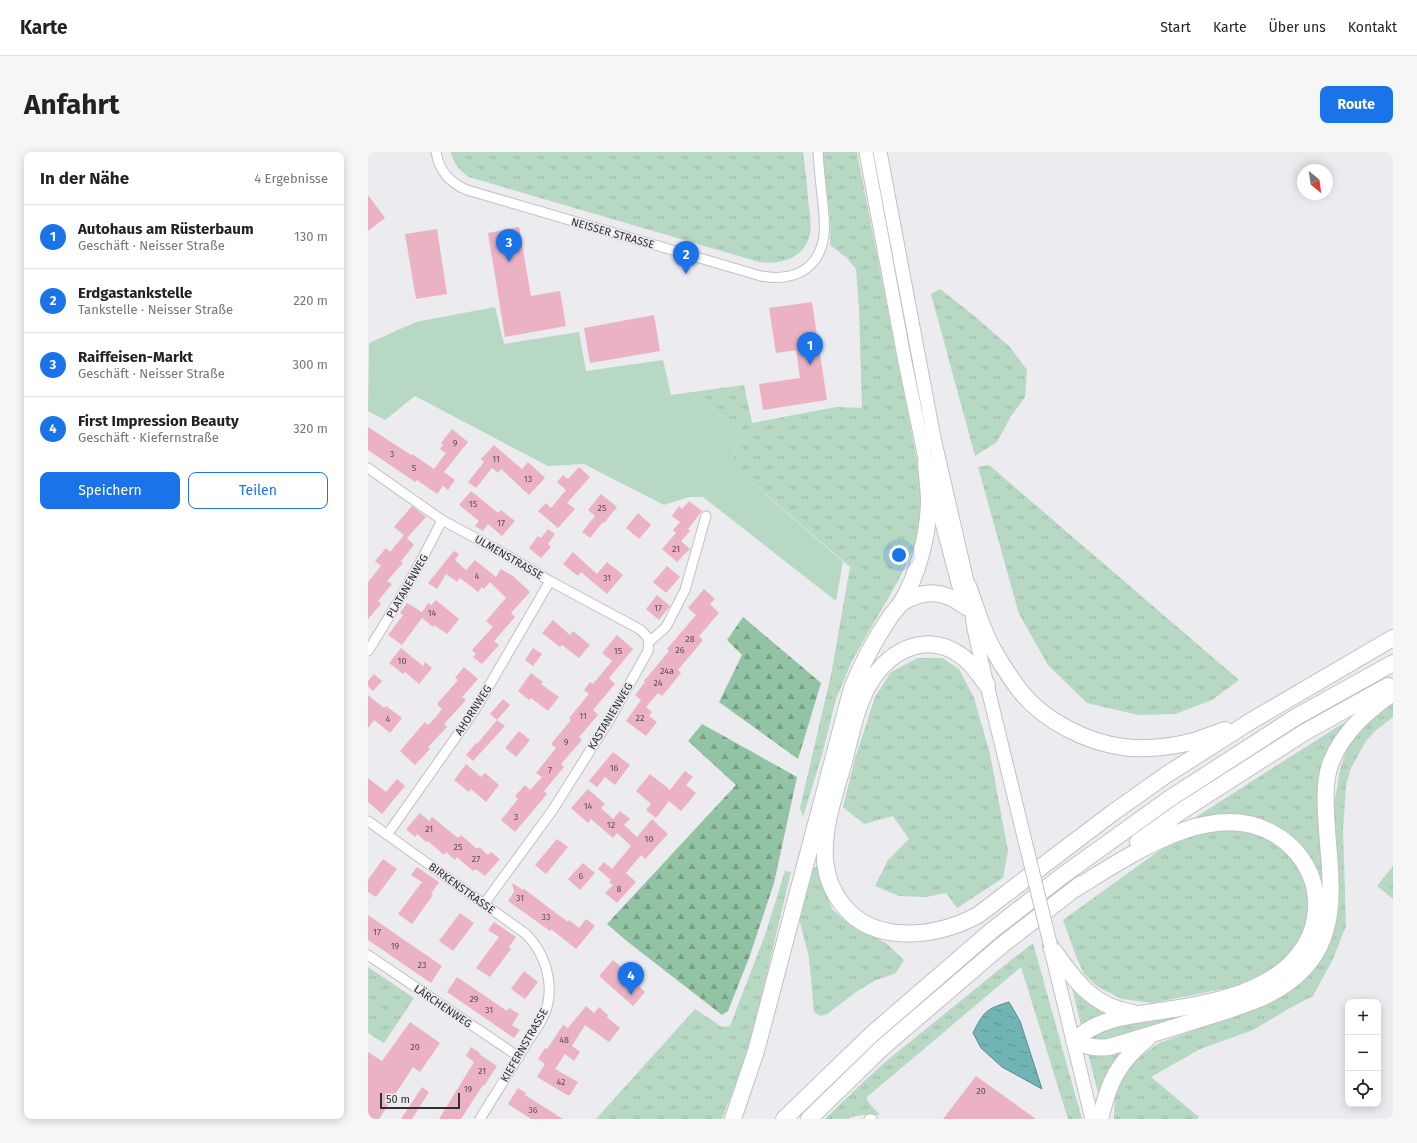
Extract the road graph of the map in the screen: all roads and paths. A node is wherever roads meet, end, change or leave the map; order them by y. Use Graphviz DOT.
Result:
graph roads {
  1 [pos="436,152"];
  2 [pos="818,152"];
  3 [pos="866,152"];
  4 [pos="880,152"];
  5 [pos="926,463"];
  6 [pos="368,468"];
  7 [pos="706,516"];
  8 [pos="442,520"];
  9 [pos="550,581"];
  10 [pos="968,586"];
  11 [pos="901,603"];
  12 [pos="966,608"];
  13 [pos="974,629"];
  14 [pos="1393,638"];
  15 [pos="649,642"];
  16 [pos="368,651"];
  17 [pos="1393,662"];
  18 [pos="1393,683"];
  19 [pos="986,685"];
  20 [pos="1393,692"];
  21 [pos="1251,721"];
  22 [pos="368,821"];
  23 [pos="388,835"];
  24 [pos="1073,890"];
  25 [pos="484,904"];
  26 [pos="1051,947"];
  27 [pos="368,955"];
  28 [pos="545,965"];
  29 [pos="1140,1014"];
  30 [pos="1153,1034"];
  31 [pos="1074,1041"];
  32 [pos="519,1057"];
  33 [pos="480,1119"];
  34 [pos="733,1119"];
  35 [pos="784,1119"];
  36 [pos="809,1119"];
  37 [pos="1092,1119"];
  38 [pos="1100,1119"];
  1 -- 2 [label="street, NEISSER STRASSE"];
  3 -- 5 [label="main road"];
  4 -- 10 [label="main road"];
  5 -- 11 [label="highway"];
  5 -- 12 [label="main road"];
  6 -- 8 [label="street, ULMENSTRASSE"];
  7 -- 15 [label="street, KASTANIENWEG"];
  8 -- 9 [label="street, ULMENSTRASSE"];
  8 -- 16 [label="street, PLATANENWEG"];
  9 -- 15 [label="street, ULMENSTRASSE"];
  9 -- 23 [label="street, AHORNWEG"];
  10 -- 13 [label="main road"];
  10 -- 21 [label="highway"];
  11 -- 12 [label="highway"];
  11 -- 34 [label="highway"];
  12 -- 13 [label="main road"];
  13 -- 19 [label="main road"];
  14 -- 21 [label="highway"];
  15 -- 25 [label="street, KASTANIENWEG"];
  17 -- 35 [label="highway"];
  18 -- 24 [label="highway"];
  19 -- 21 [label="highway"];
  19 -- 26 [label="main road, bridge"];
  20 -- 30 [label="highway"];
  22 -- 23 [label="street, BIRKENSTRASSE"];
  23 -- 25 [label="street, BIRKENSTRASSE"];
  24 -- 29 [label="highway"];
  24 -- 36 [label="highway"];
  25 -- 28 [label="street, BIRKENSTRASSE"];
  26 -- 29 [label="highway"];
  26 -- 31 [label="main road"];
  27 -- 32 [label="street, LÄRCHENWEG"];
  28 -- 32 [label="street, KIEFERNSTRASSE"];
  29 -- 31 [label="highway"];
  30 -- 31 [label="highway"];
  30 -- 38 [label="highway"];
  31 -- 37 [label="main road"];
  32 -- 33 [label="street, KIEFERNSTRASSE"];
}
